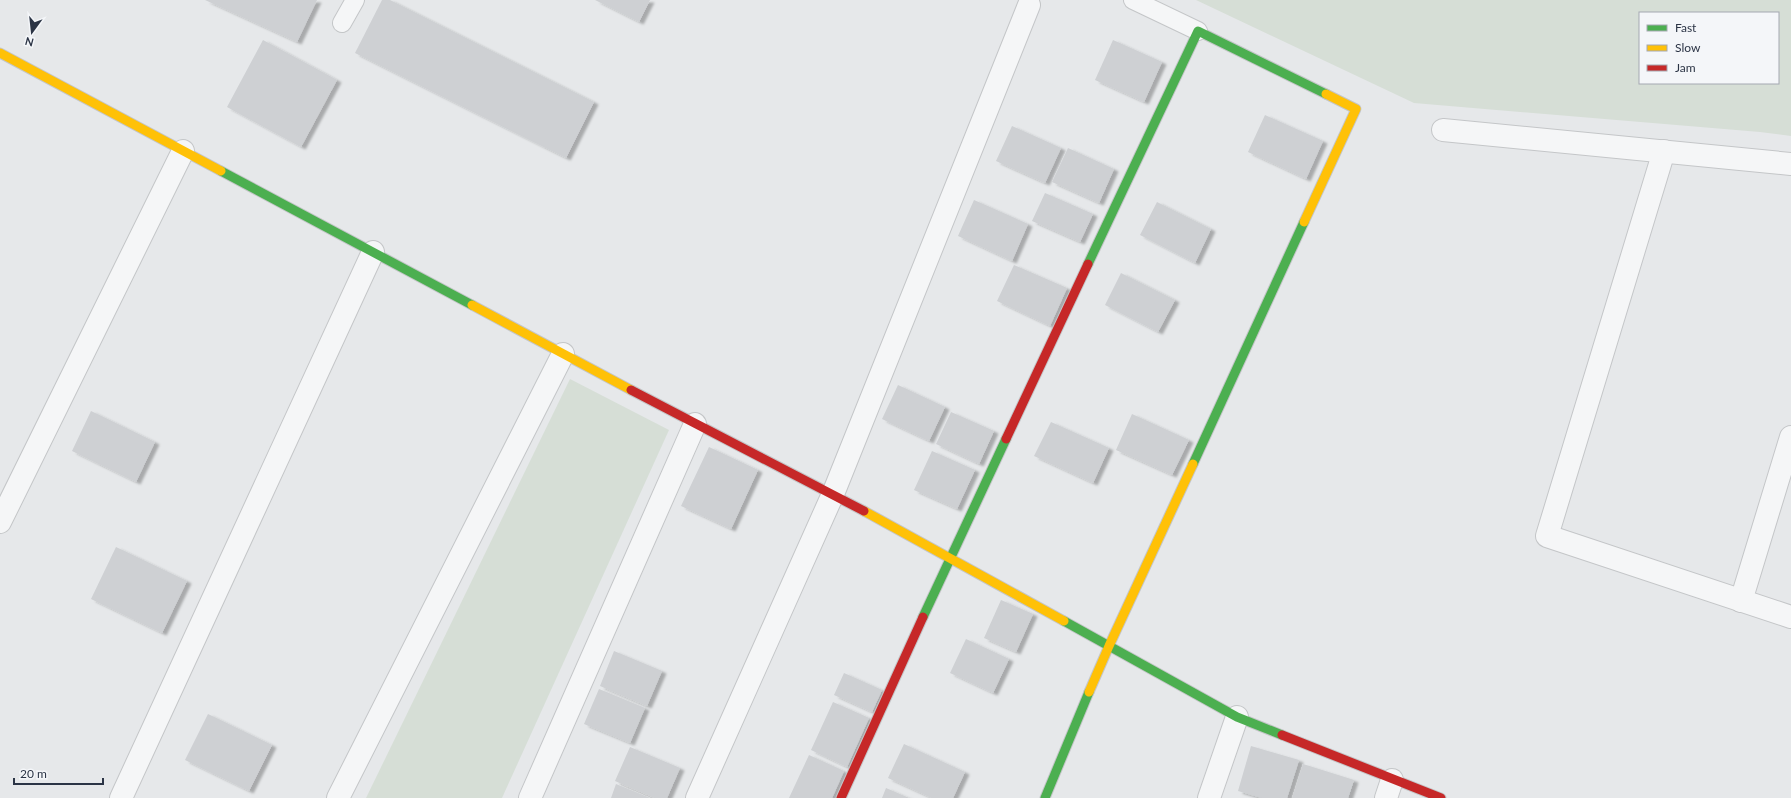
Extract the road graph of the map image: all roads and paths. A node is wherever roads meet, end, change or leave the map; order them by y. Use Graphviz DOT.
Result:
graph roads {
  1 [pos="355,0"];
  2 [pos="1133,0"];
  3 [pos="1031,3"];
  4 [pos="342,23"];
  5 [pos="1198,31"];
  6 [pos="0,53"];
  7 [pos="1442,130"];
  8 [pos="183,151"];
  9 [pos="1664,151"];
  10 [pos="1791,164"];
  11 [pos="373,252"];
  12 [pos="563,354"];
  13 [pos="695,424"];
  14 [pos="1791,436"];
  15 [pos="833,494"];
  16 [pos="0,522"];
  17 [pos="949,560"];
  18 [pos="1741,601"];
  19 [pos="1791,617"];
  20 [pos="1109,646"];
  21 [pos="1237,717"];
  22 [pos="1389,789"];
  23 [pos="120,798"];
  24 [pos="338,798"];
  25 [pos="530,798"];
  26 [pos="697,798"];
  27 [pos="841,798"];
  28 [pos="1046,798"];
  29 [pos="1209,798"];
  30 [pos="1441,798"];
  1 -- 4 [label="lane"];
  2 -- 5 [label="lane"];
  3 -- 15 [label="street"];
  5 -- 17 [label="street"];
  5 -- 20 [label="street"];
  6 -- 8 [label="street"];
  7 -- 9 [label="street"];
  8 -- 11 [label="street"];
  8 -- 16 [label="street"];
  9 -- 10 [label="street"];
  9 -- 18 [label="street"];
  11 -- 12 [label="street"];
  11 -- 23 [label="street"];
  12 -- 13 [label="street"];
  12 -- 24 [label="street"];
  13 -- 15 [label="street"];
  13 -- 25 [label="street"];
  14 -- 18 [label="street"];
  15 -- 17 [label="street"];
  15 -- 26 [label="street"];
  17 -- 20 [label="street"];
  17 -- 27 [label="street"];
  18 -- 19 [label="street"];
  20 -- 21 [label="street"];
  20 -- 28 [label="street"];
  21 -- 22 [label="street"];
  21 -- 29 [label="street"];
  22 -- 30 [label="street"];
}
